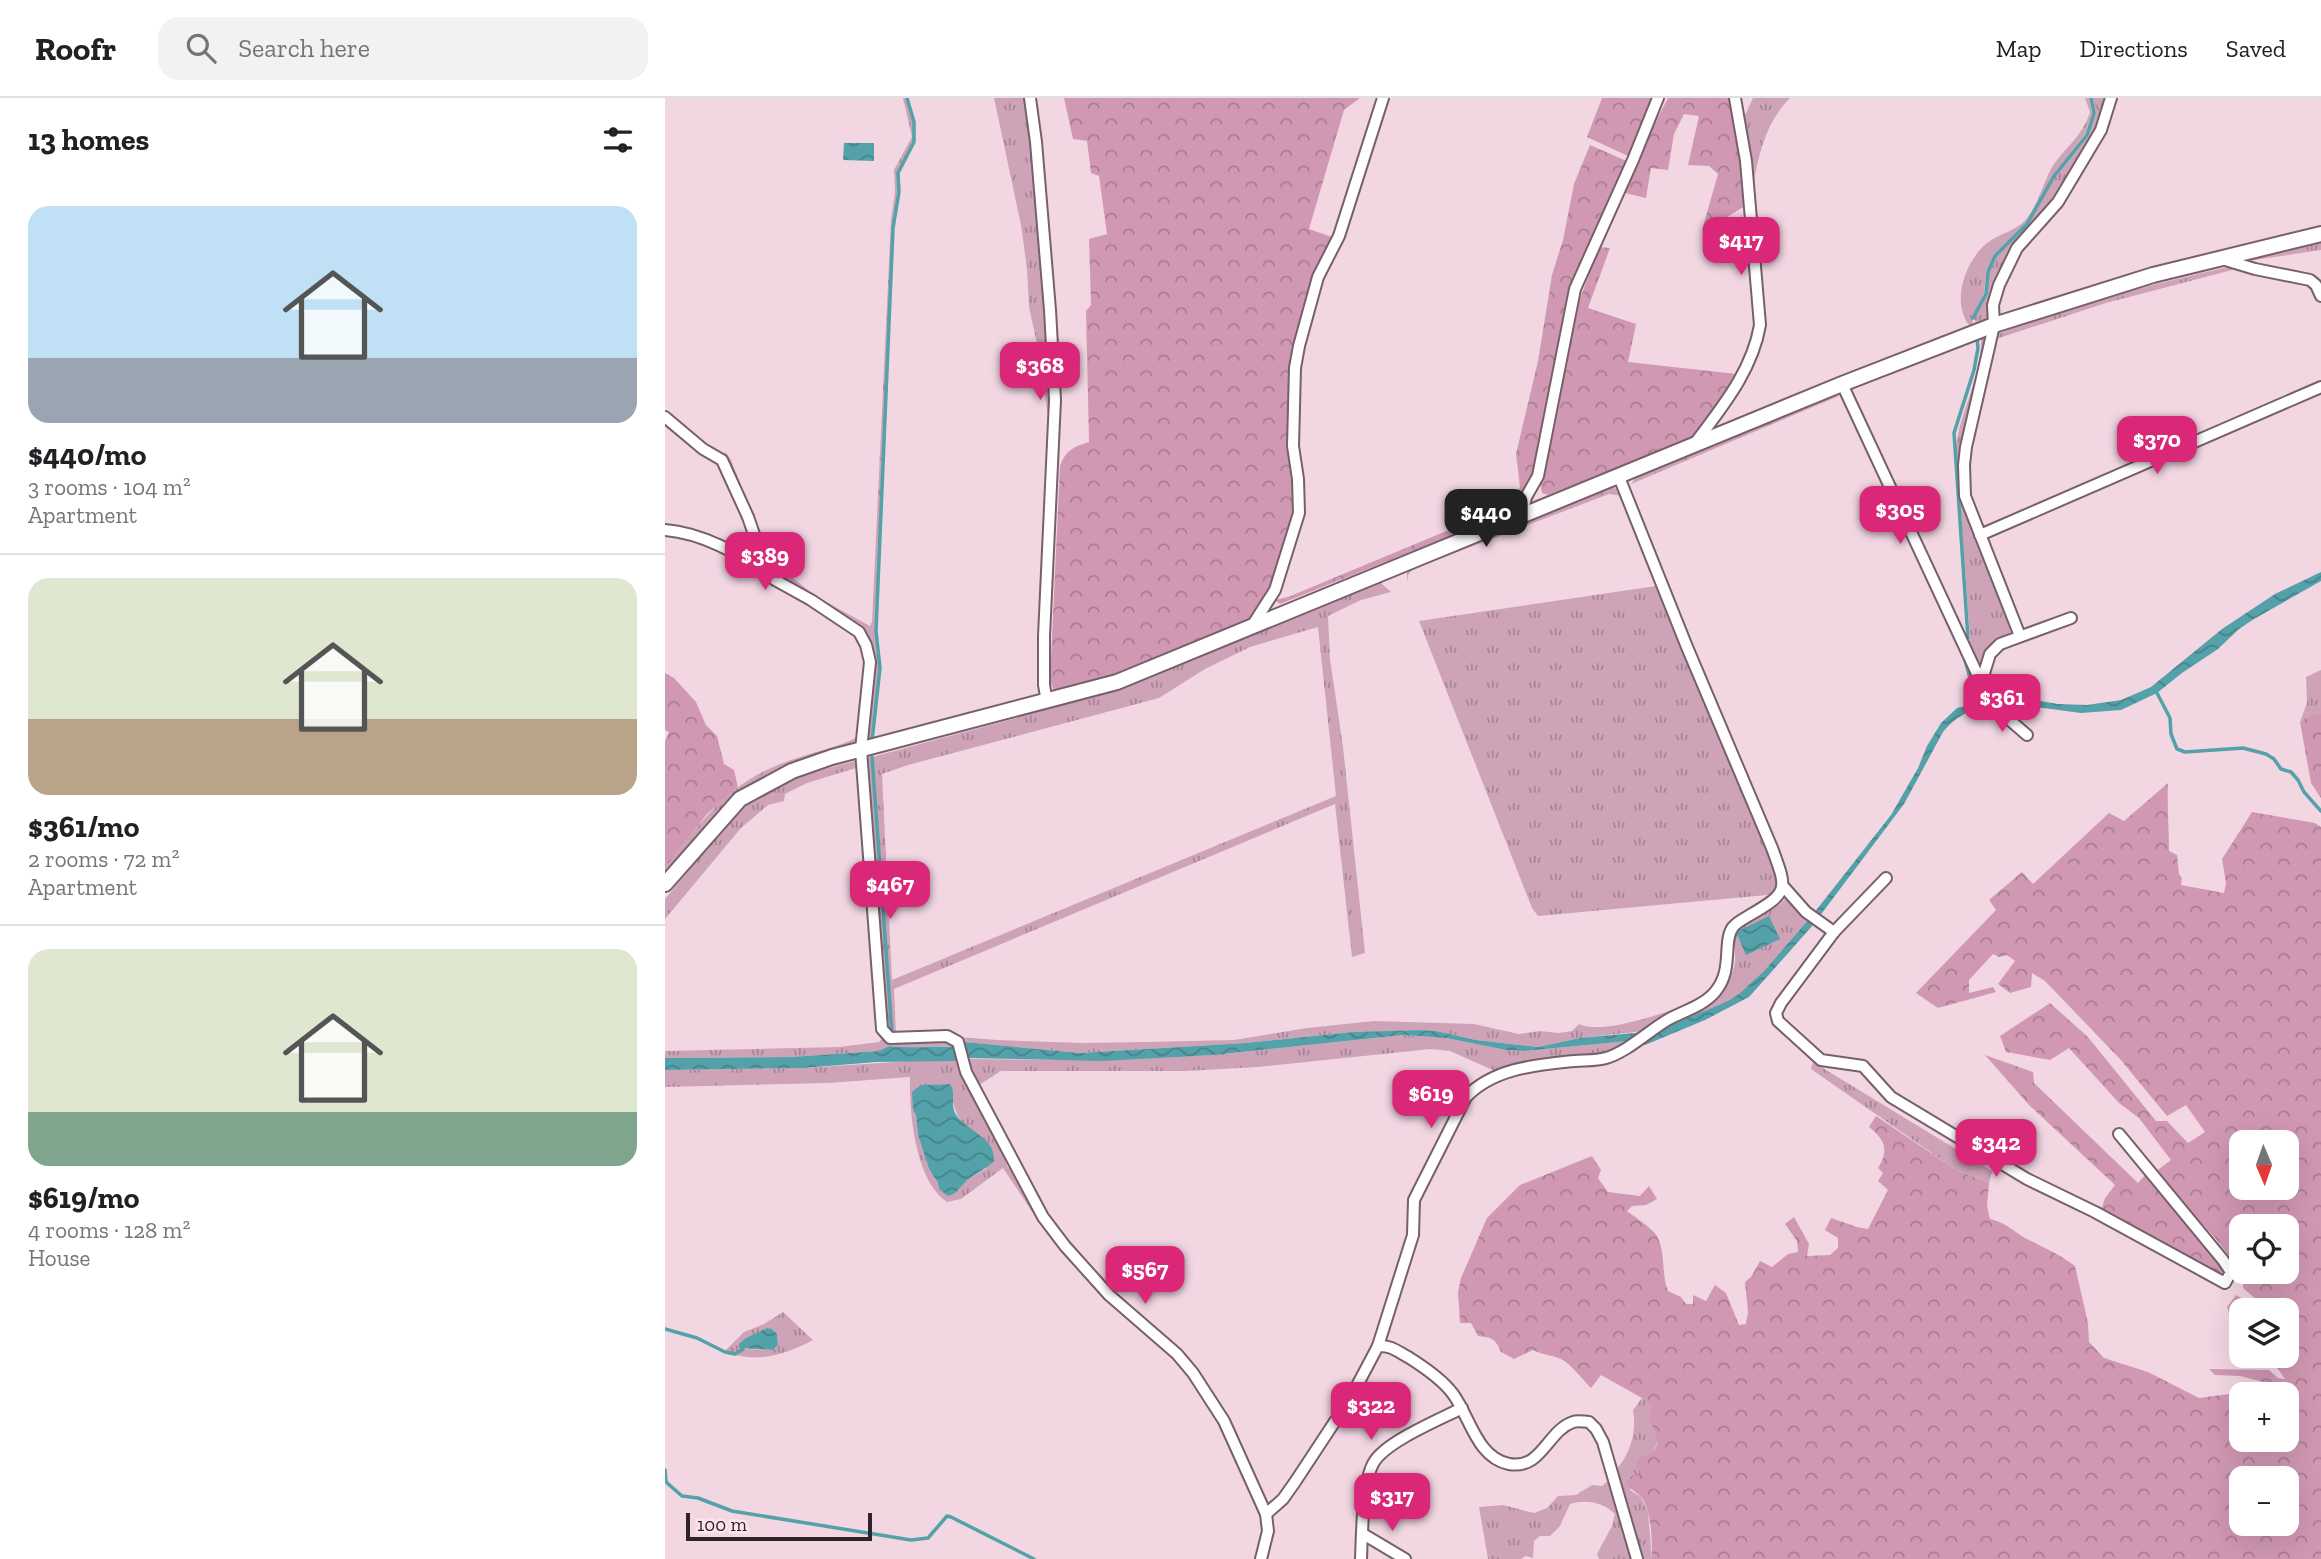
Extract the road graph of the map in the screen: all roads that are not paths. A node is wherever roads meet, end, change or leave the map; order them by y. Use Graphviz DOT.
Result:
graph roads {
  1 [pos="1030,98"];
  2 [pos="1383,98"];
  3 [pos="1658,98"];
  4 [pos="1735,98"];
  5 [pos="2111,98"];
  6 [pos="2321,234"];
  7 [pos="2222,259"];
  8 [pos="2321,296"];
  9 [pos="1994,325"];
  10 [pos="1842,384"];
  11 [pos="2321,387"];
  12 [pos="665,417"];
  13 [pos="1693,446"];
  14 [pos="1619,477"];
  15 [pos="1522,516"];
  16 [pos="665,530"];
  17 [pos="1980,535"];
  18 [pos="771,575"];
  19 [pos="2071,618"];
  20 [pos="1251,628"];
  21 [pos="2020,636"];
  22 [pos="1981,683"];
  23 [pos="1047,702"];
  24 [pos="2027,735"];
  25 [pos="861,750"];
  26 [pos="1886,878"];
  27 [pos="665,884"];
  28 [pos="1783,886"];
  29 [pos="1829,929"];
  30 [pos="2119,1135"];
  31 [pos="1378,1346"];
  32 [pos="1462,1408"];
  33 [pos="1266,1514"];
  34 [pos="1363,1534"];
  35 [pos="1261,1559"];
  36 [pos="1361,1559"];
  37 [pos="1405,1559"];
  38 [pos="1637,1559"];
  1 -- 23 [label="street"];
  2 -- 20 [label="street"];
  3 -- 15 [label="street"];
  4 -- 13 [label="street"];
  5 -- 9 [label="street"];
  6 -- 7 [label="street"];
  7 -- 8 [label="street"];
  7 -- 9 [label="street"];
  9 -- 10 [label="street"];
  9 -- 17 [label="street"];
  10 -- 13 [label="street"];
  10 -- 22 [label="street"];
  11 -- 17 [label="street"];
  12 -- 18 [label="street"];
  13 -- 14 [label="street"];
  14 -- 15 [label="street"];
  14 -- 28 [label="street"];
  15 -- 20 [label="street"];
  16 -- 18 [label="street"];
  17 -- 21 [label="street"];
  18 -- 25 [label="street"];
  19 -- 21 [label="street"];
  20 -- 23 [label="street"];
  21 -- 22 [label="street"];
  22 -- 24 [label="street"];
  23 -- 25 [label="street"];
  25 -- 27 [label="street"];
  25 -- 33 [label="street"];
  26 -- 29 [label="street"];
  28 -- 29 [label="street"];
  28 -- 31 [label="street"];
  29 -- 30 [label="street"];
  31 -- 32 [label="street"];
  31 -- 33 [label="street"];
  32 -- 34 [label="street"];
  32 -- 38 [label="street"];
  33 -- 35 [label="street"];
  34 -- 36 [label="street"];
  34 -- 37 [label="street"];
}
